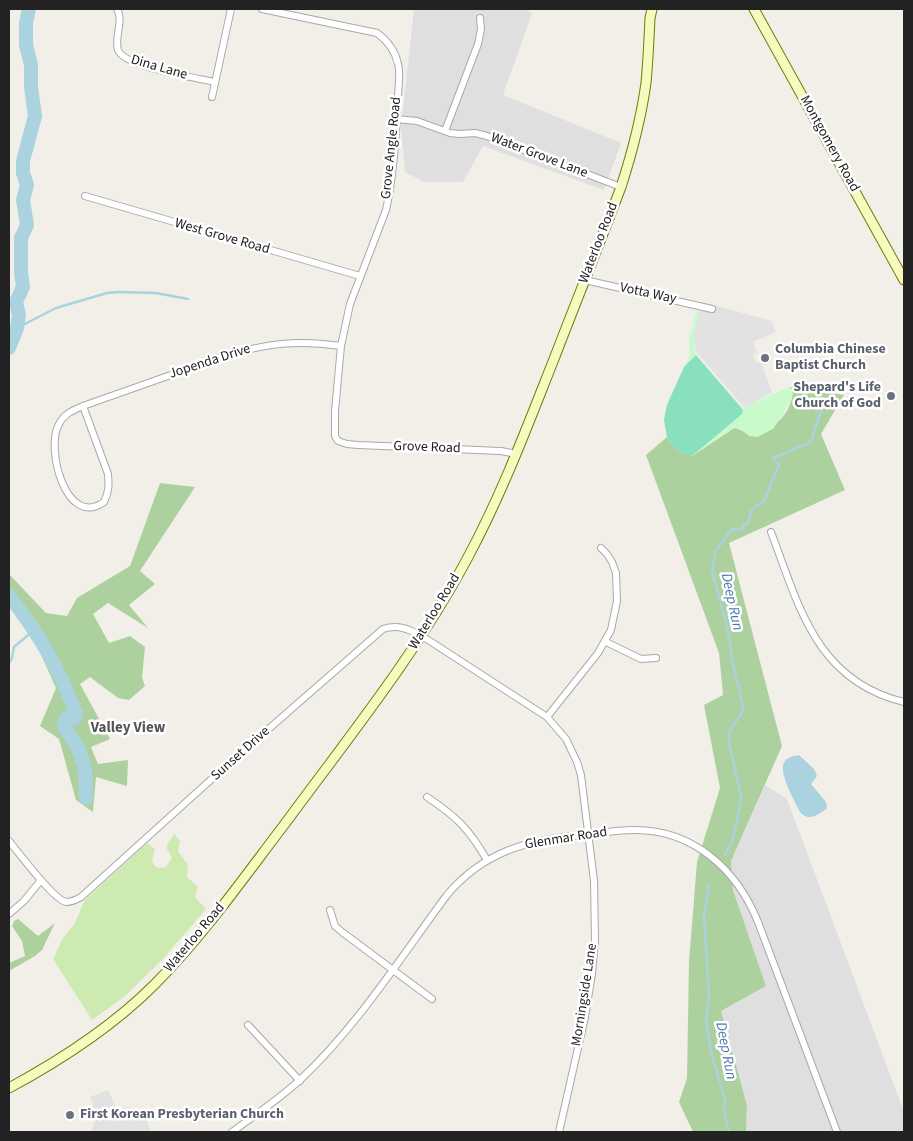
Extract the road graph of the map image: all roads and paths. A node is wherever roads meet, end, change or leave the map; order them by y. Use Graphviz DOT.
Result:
graph roads {
  1 [pos="117,9"];
  2 [pos="231,9"];
  3 [pos="262,9"];
  4 [pos="652,9"];
  5 [pos="754,9"];
  6 [pos="480,18"];
  7 [pos="215,82"];
  8 [pos="212,97"];
  9 [pos="396,119"];
  10 [pos="445,131"];
  11 [pos="621,188"];
  12 [pos="84,196"];
  13 [pos="360,276"];
  14 [pos="585,280"];
  15 [pos="904,280"];
  16 [pos="712,309"];
  17 [pos="341,346"];
  18 [pos="83,406"];
  19 [pos="338,441"];
  20 [pos="517,454"];
  21 [pos="771,532"];
  22 [pos="601,548"];
  23 [pos="422,636"];
  24 [pos="606,642"];
  25 [pos="656,658"];
  26 [pos="904,702"];
  27 [pos="547,717"];
  28 [pos="427,797"];
  29 [pos="588,834"];
  30 [pos="9,841"];
  31 [pos="487,860"];
  32 [pos="41,880"];
  33 [pos="330,910"];
  34 [pos="9,914"];
  35 [pos="392,969"];
  36 [pos="432,999"];
  37 [pos="248,1025"];
  38 [pos="300,1081"];
  39 [pos="9,1088"];
  40 [pos="232,1132"];
  41 [pos="559,1132"];
  42 [pos="837,1132"];
  1 -- 7 [label="street, Dina Lane"];
  2 -- 7 [label="street"];
  3 -- 9 [label="street, Grove Angle Road"];
  4 -- 11 [label="main road, Waterloo Road"];
  5 -- 15 [label="main road, Montgomery Road"];
  6 -- 10 [label="street"];
  7 -- 8 [label="street"];
  9 -- 10 [label="street, Water Grove Lane"];
  9 -- 13 [label="street, Grove Angle Road"];
  10 -- 11 [label="street, Water Grove Lane"];
  11 -- 14 [label="main road, Waterloo Road"];
  12 -- 13 [label="street, West Grove Road"];
  13 -- 17 [label="street, Grove Angle Road"];
  14 -- 16 [label="street, Votta Way"];
  14 -- 20 [label="main road, Waterloo Road"];
  17 -- 18 [label="street, Jopenda Drive"];
  17 -- 19 [label="street, Grove Angle Road"];
  18 -- 18 [label="street, Jopenda Drive"];
  19 -- 20 [label="street, Grove Road"];
  20 -- 23 [label="main road, Waterloo Road"];
  21 -- 26 [label="street"];
  22 -- 24 [label="street"];
  23 -- 27 [label="street, Morningside Lane"];
  23 -- 32 [label="street, Sunset Drive"];
  23 -- 39 [label="main road, Waterloo Road"];
  24 -- 25 [label="street"];
  24 -- 27 [label="street"];
  27 -- 29 [label="street, Morningside Lane"];
  28 -- 31 [label="street"];
  29 -- 31 [label="street, Glenmar Road"];
  29 -- 41 [label="street, Morningside Lane"];
  29 -- 42 [label="street, Glenmar Road"];
  30 -- 32 [label="street"];
  31 -- 35 [label="street, Glenmar Road"];
  32 -- 34 [label="street"];
  33 -- 35 [label="street"];
  35 -- 36 [label="street"];
  35 -- 38 [label="street, Glenmar Road"];
  37 -- 38 [label="street"];
  38 -- 40 [label="street, Glenmar Road"];
}
